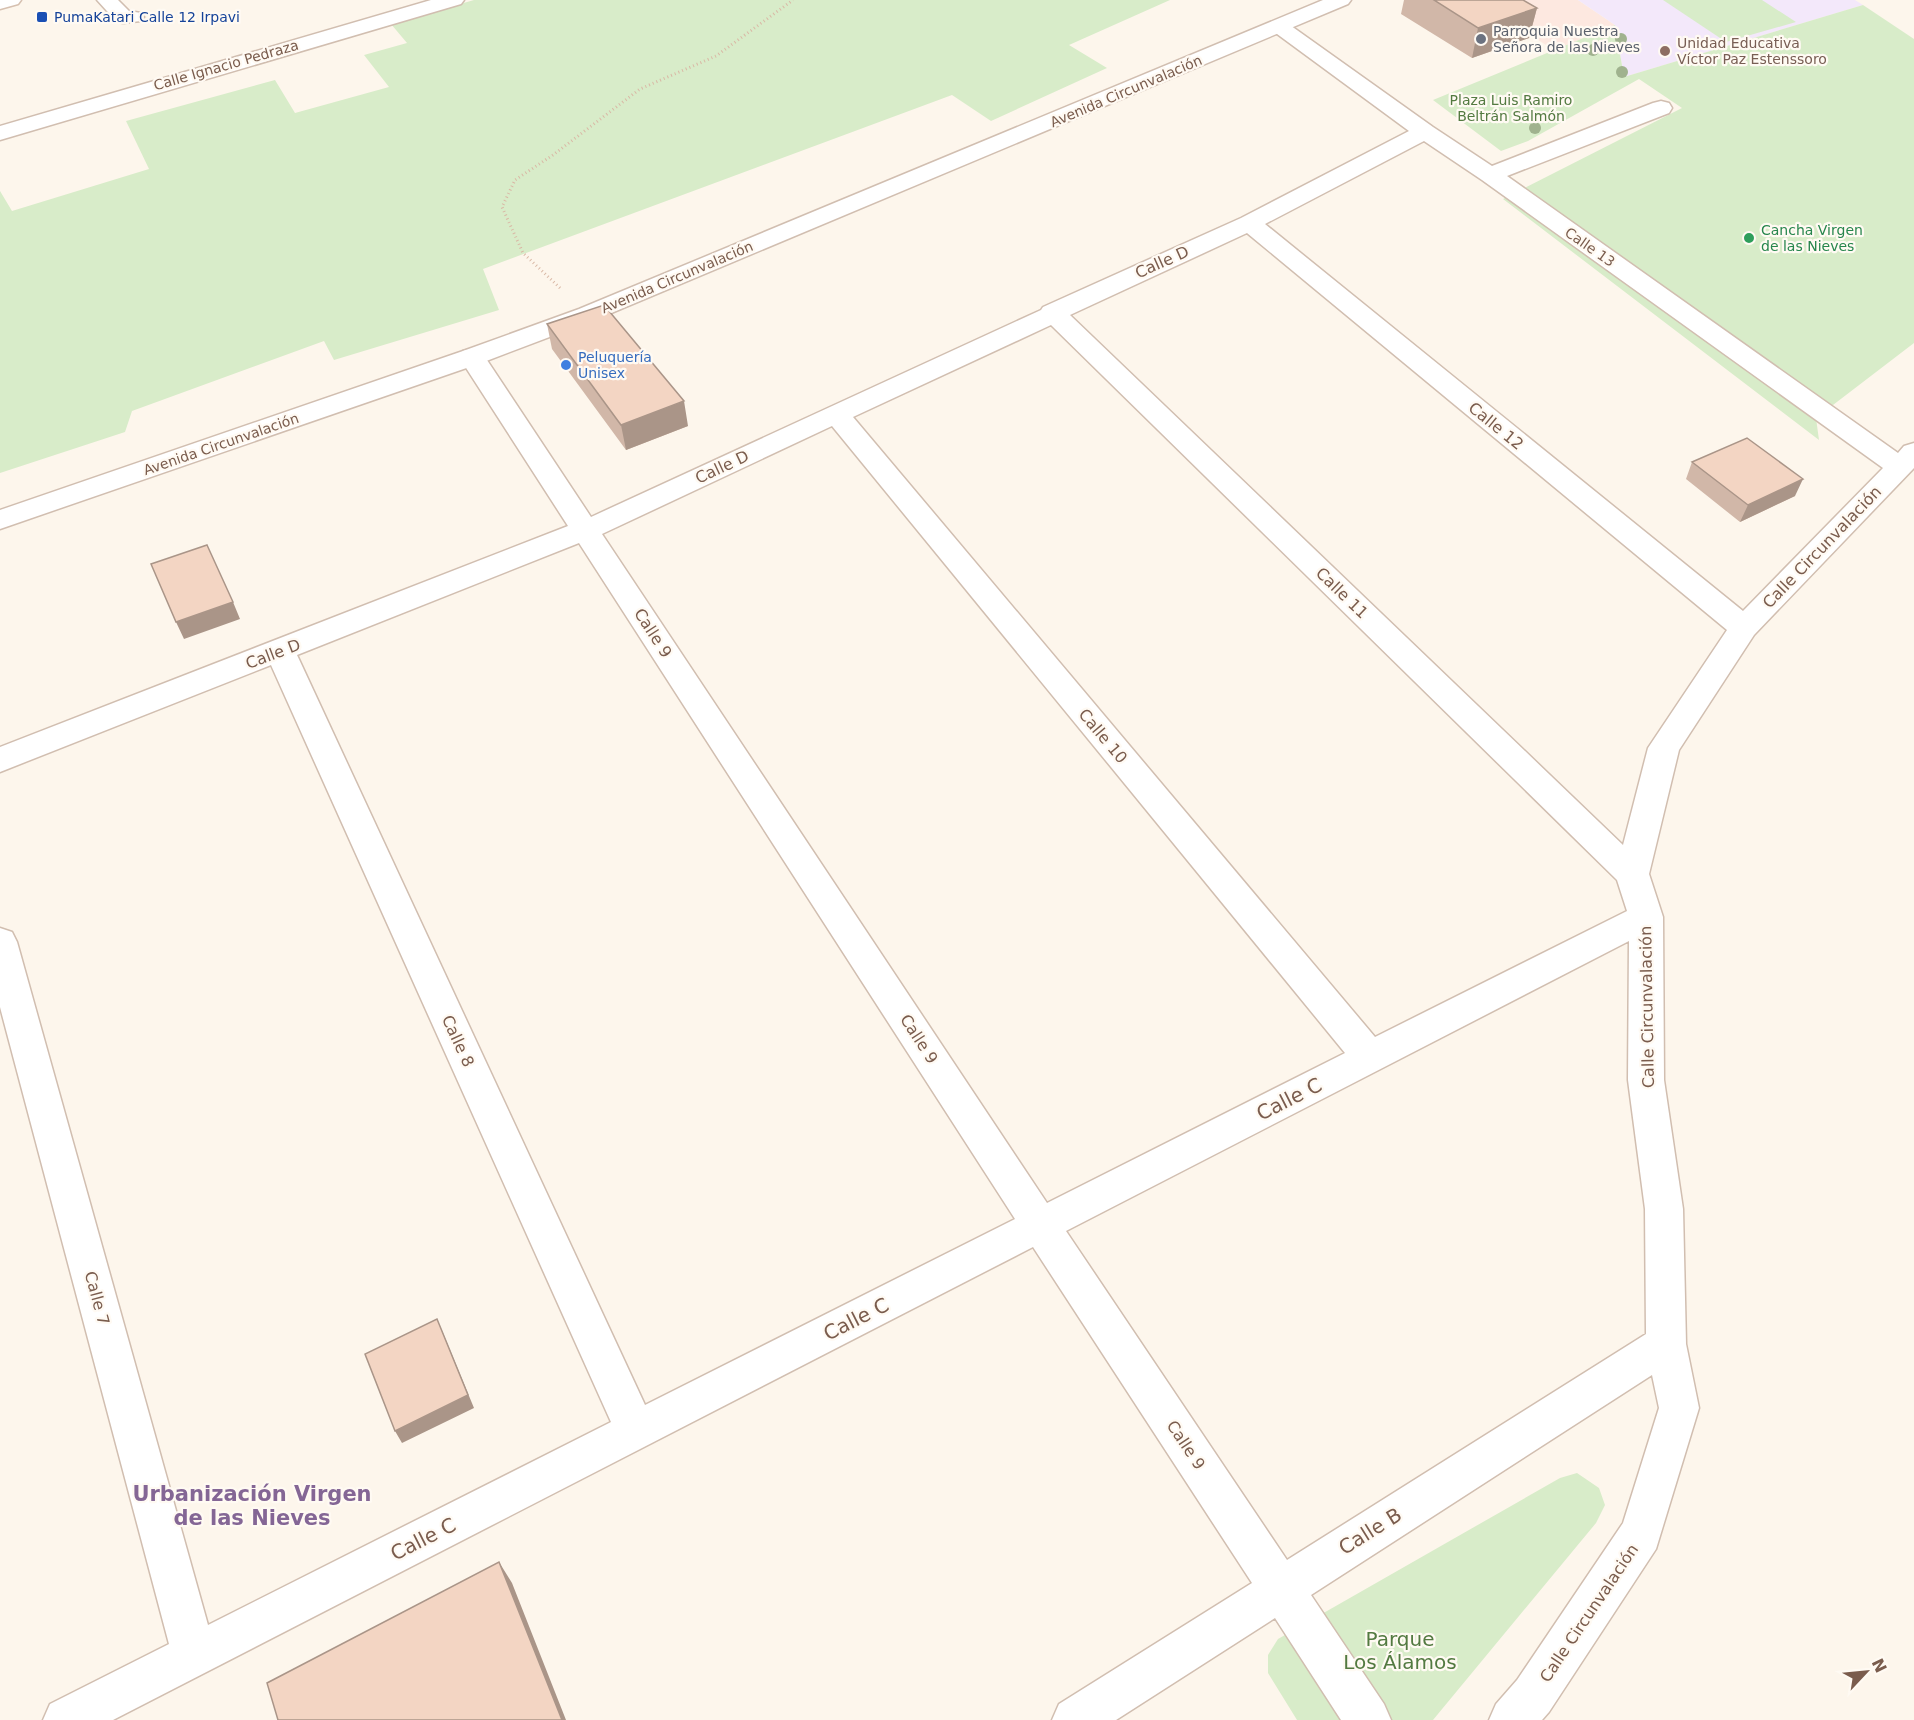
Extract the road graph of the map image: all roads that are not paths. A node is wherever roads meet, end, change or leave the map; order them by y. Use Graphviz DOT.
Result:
graph roads {
  1 [pos="11,0"];
  2 [pos="107,0"];
  3 [pos="454,0"];
  4 [pos="1341,0"];
  5 [pos="0,3"];
  6 [pos="134,17"];
  7 [pos="1280,27"];
  8 [pos="1661,108"];
  9 [pos="1425,132"];
  10 [pos="0,133"];
  11 [pos="1490,175"];
  12 [pos="1249,223"];
  13 [pos="1052,312"];
  14 [pos="472,357"];
  15 [pos="836,414"];
  16 [pos="1907,459"];
  17 [pos="0,520"];
  18 [pos="586,530"];
  19 [pos="1744,628"];
  20 [pos="280,651"];
  21 [pos="0,760"];
  22 [pos="1632,874"];
  23 [pos="1646,917"];
  24 [pos="0,942"];
  25 [pos="1371,1058"];
  26 [pos="1040,1225"];
  27 [pos="1665,1344"];
  28 [pos="636,1430"];
  29 [pos="1280,1587"];
  30 [pos="194,1655"];
  31 [pos="66,1720"];
  32 [pos="1075,1720"];
  33 [pos="1368,1720"];
  34 [pos="1512,1720"];
  1 -- 5 [label="street"];
  2 -- 6 [label="street"];
  3 -- 10 [label="street, Calle Ignacio Pedraza"];
  4 -- 7 [label="street, Avenida Circunvalación"];
  7 -- 9 [label="street, Calle 13"];
  7 -- 14 [label="street, Avenida Circunvalación"];
  8 -- 11 [label="street"];
  9 -- 11 [label="street, Calle 13"];
  9 -- 12 [label="street, Calle D"];
  11 -- 16 [label="street, Calle 13"];
  12 -- 13 [label="street, Calle D"];
  12 -- 19 [label="street, Calle 12"];
  13 -- 15 [label="street, Calle D"];
  13 -- 22 [label="street, Calle 11"];
  14 -- 17 [label="street, Avenida Circunvalación"];
  14 -- 18 [label="street, Calle 9"];
  15 -- 18 [label="street, Calle D"];
  15 -- 25 [label="street, Calle 10"];
  16 -- 19 [label="street, Calle Circunvalación"];
  18 -- 20 [label="street, Calle D"];
  18 -- 26 [label="street, Calle 9"];
  19 -- 22 [label="street, Calle Circunvalación"];
  20 -- 21 [label="street, Calle D"];
  20 -- 28 [label="street, Calle 8"];
  22 -- 23 [label="street, Calle Circunvalación"];
  23 -- 25 [label="street, Calle C"];
  23 -- 27 [label="street, Calle Circunvalación"];
  24 -- 30 [label="street, Calle 7"];
  25 -- 26 [label="street, Calle C"];
  26 -- 28 [label="street, Calle C"];
  26 -- 29 [label="street, Calle 9"];
  27 -- 29 [label="street, Calle B"];
  27 -- 34 [label="street, Calle Circunvalación"];
  28 -- 30 [label="street, Calle C"];
  29 -- 32 [label="street, Calle B"];
  29 -- 33 [label="street, Calle 9"];
  30 -- 31 [label="street, Calle C"];
}
